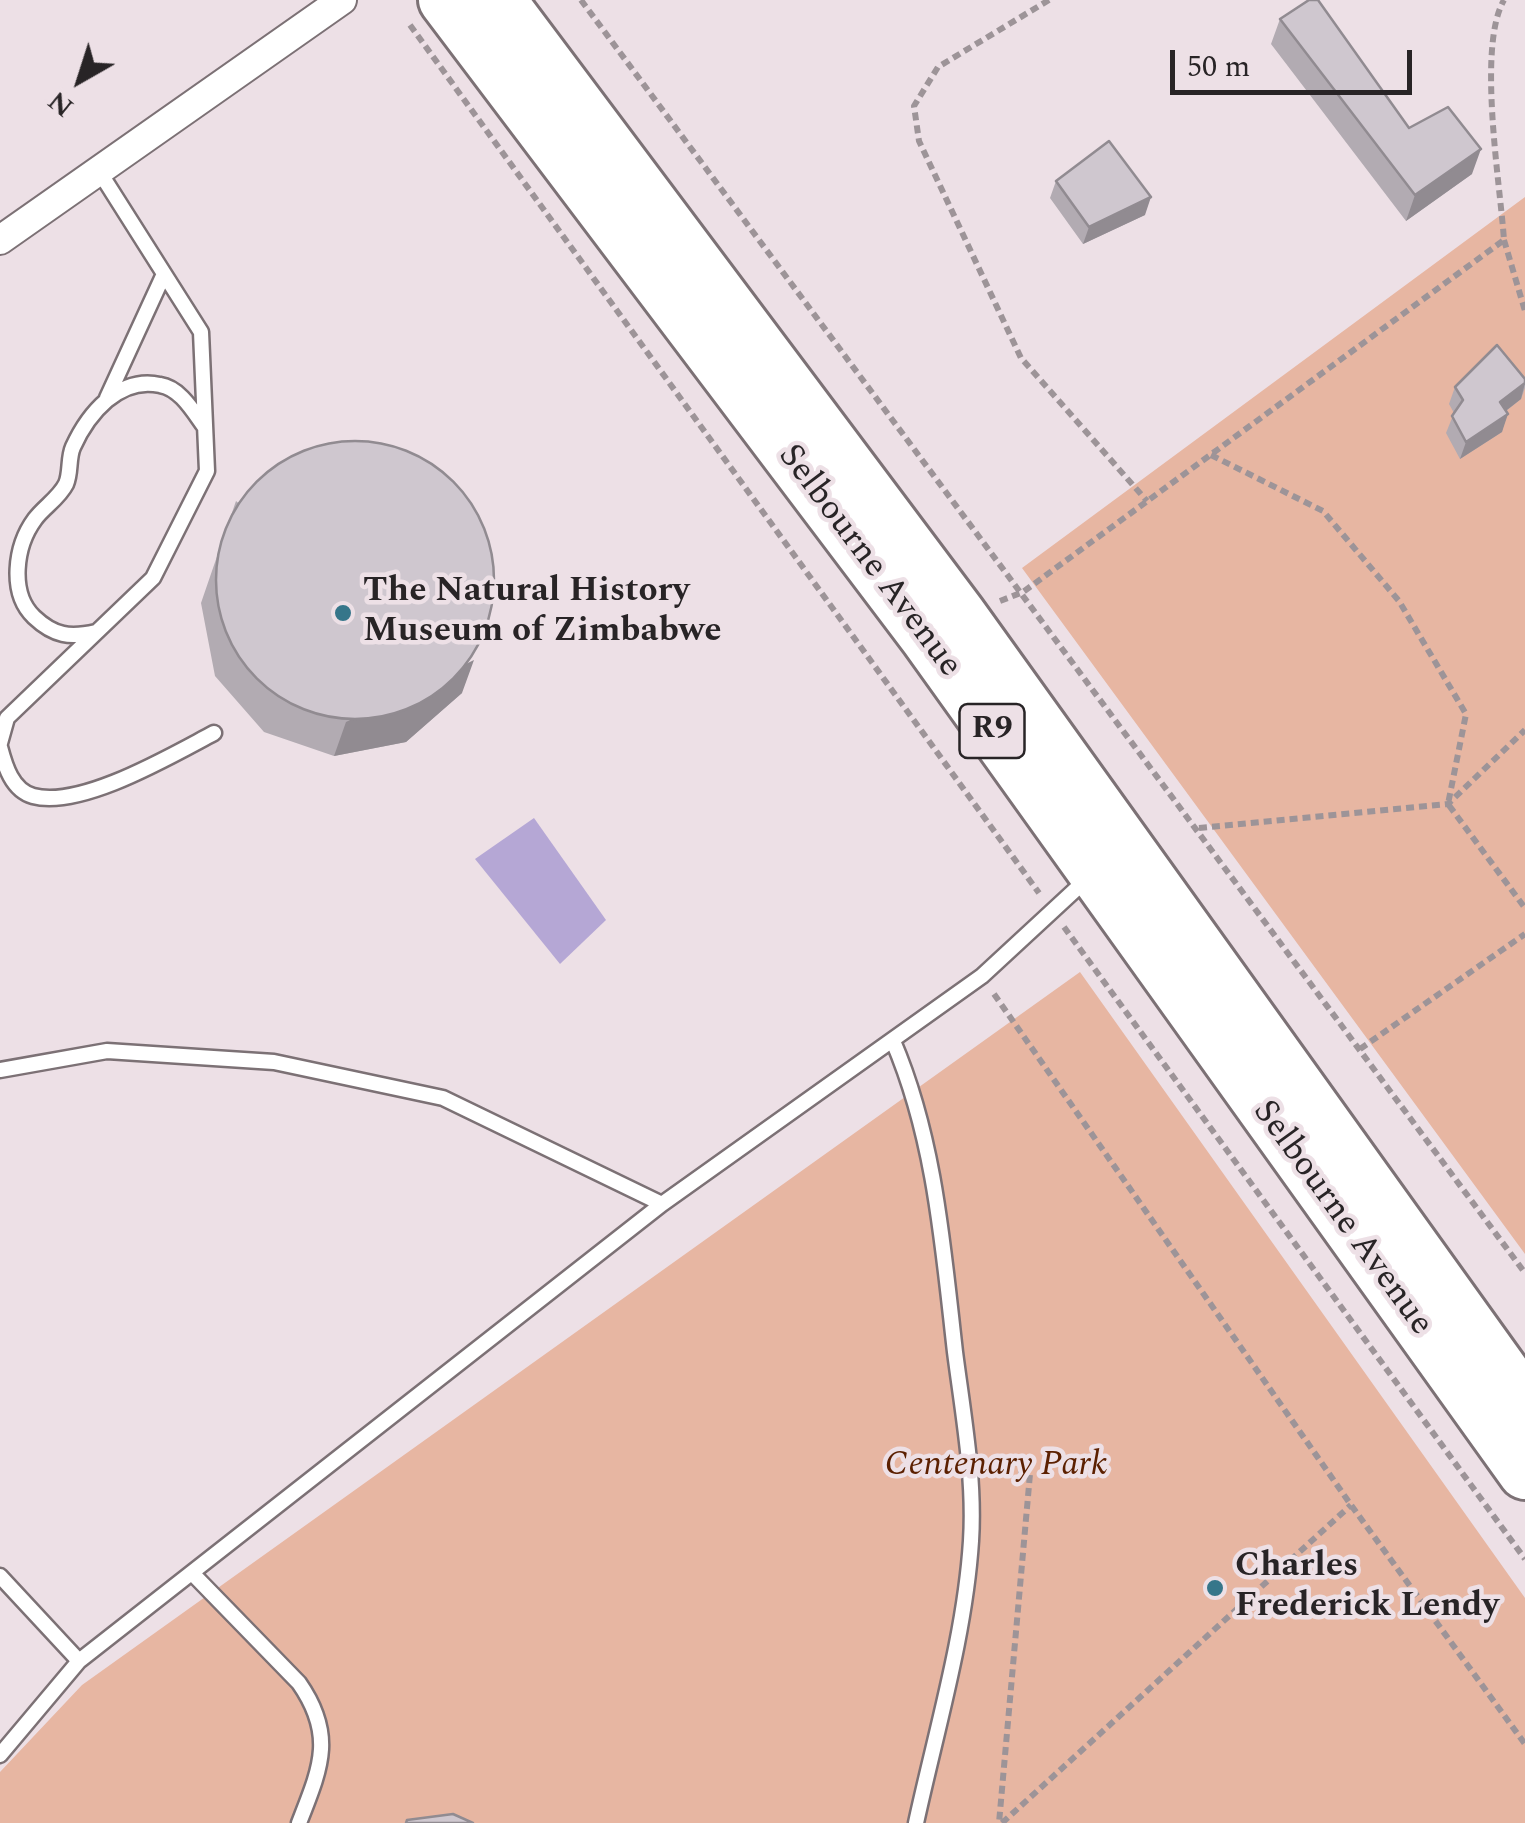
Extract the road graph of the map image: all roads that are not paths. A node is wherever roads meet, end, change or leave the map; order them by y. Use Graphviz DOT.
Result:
graph roads {
  1 [pos="342,0"];
  2 [pos="499,0"];
  3 [pos="426,8"];
  4 [pos="99,171"];
  5 [pos="0,240"];
  6 [pos="164,274"];
  7 [pos="107,398"];
  8 [pos="206,427"];
  9 [pos="97,632"];
  10 [pos="214,733"];
  11 [pos="0,745"];
  12 [pos="1092,874"];
  13 [pos="893,1042"];
  14 [pos="0,1070"];
  15 [pos="662,1204"];
  16 [pos="1525,1403"];
  17 [pos="1525,1472"];
  18 [pos="192,1573"];
  19 [pos="0,1576"];
  20 [pos="79,1660"];
  21 [pos="0,1755"];
  22 [pos="299,1823"];
  23 [pos="916,1823"];
  1 -- 4 [label="street"];
  2 -- 16 [label="highway, Selbourne Avenue / R9"];
  3 -- 12 [label="highway, Selbourne Avenue / R9"];
  4 -- 5 [label="street"];
  4 -- 6 [label="lane"];
  6 -- 7 [label="lane"];
  6 -- 8 [label="lane"];
  7 -- 8 [label="lane"];
  7 -- 9 [label="lane"];
  8 -- 9 [label="lane"];
  9 -- 11 [label="lane"];
  10 -- 11 [label="lane"];
  12 -- 13 [label="lane"];
  12 -- 17 [label="highway, Selbourne Avenue / R9"];
  13 -- 15 [label="lane"];
  13 -- 23 [label="lane"];
  14 -- 15 [label="lane"];
  15 -- 18 [label="lane"];
  18 -- 20 [label="lane"];
  18 -- 22 [label="lane"];
  19 -- 20 [label="lane"];
  20 -- 21 [label="lane"];
}
